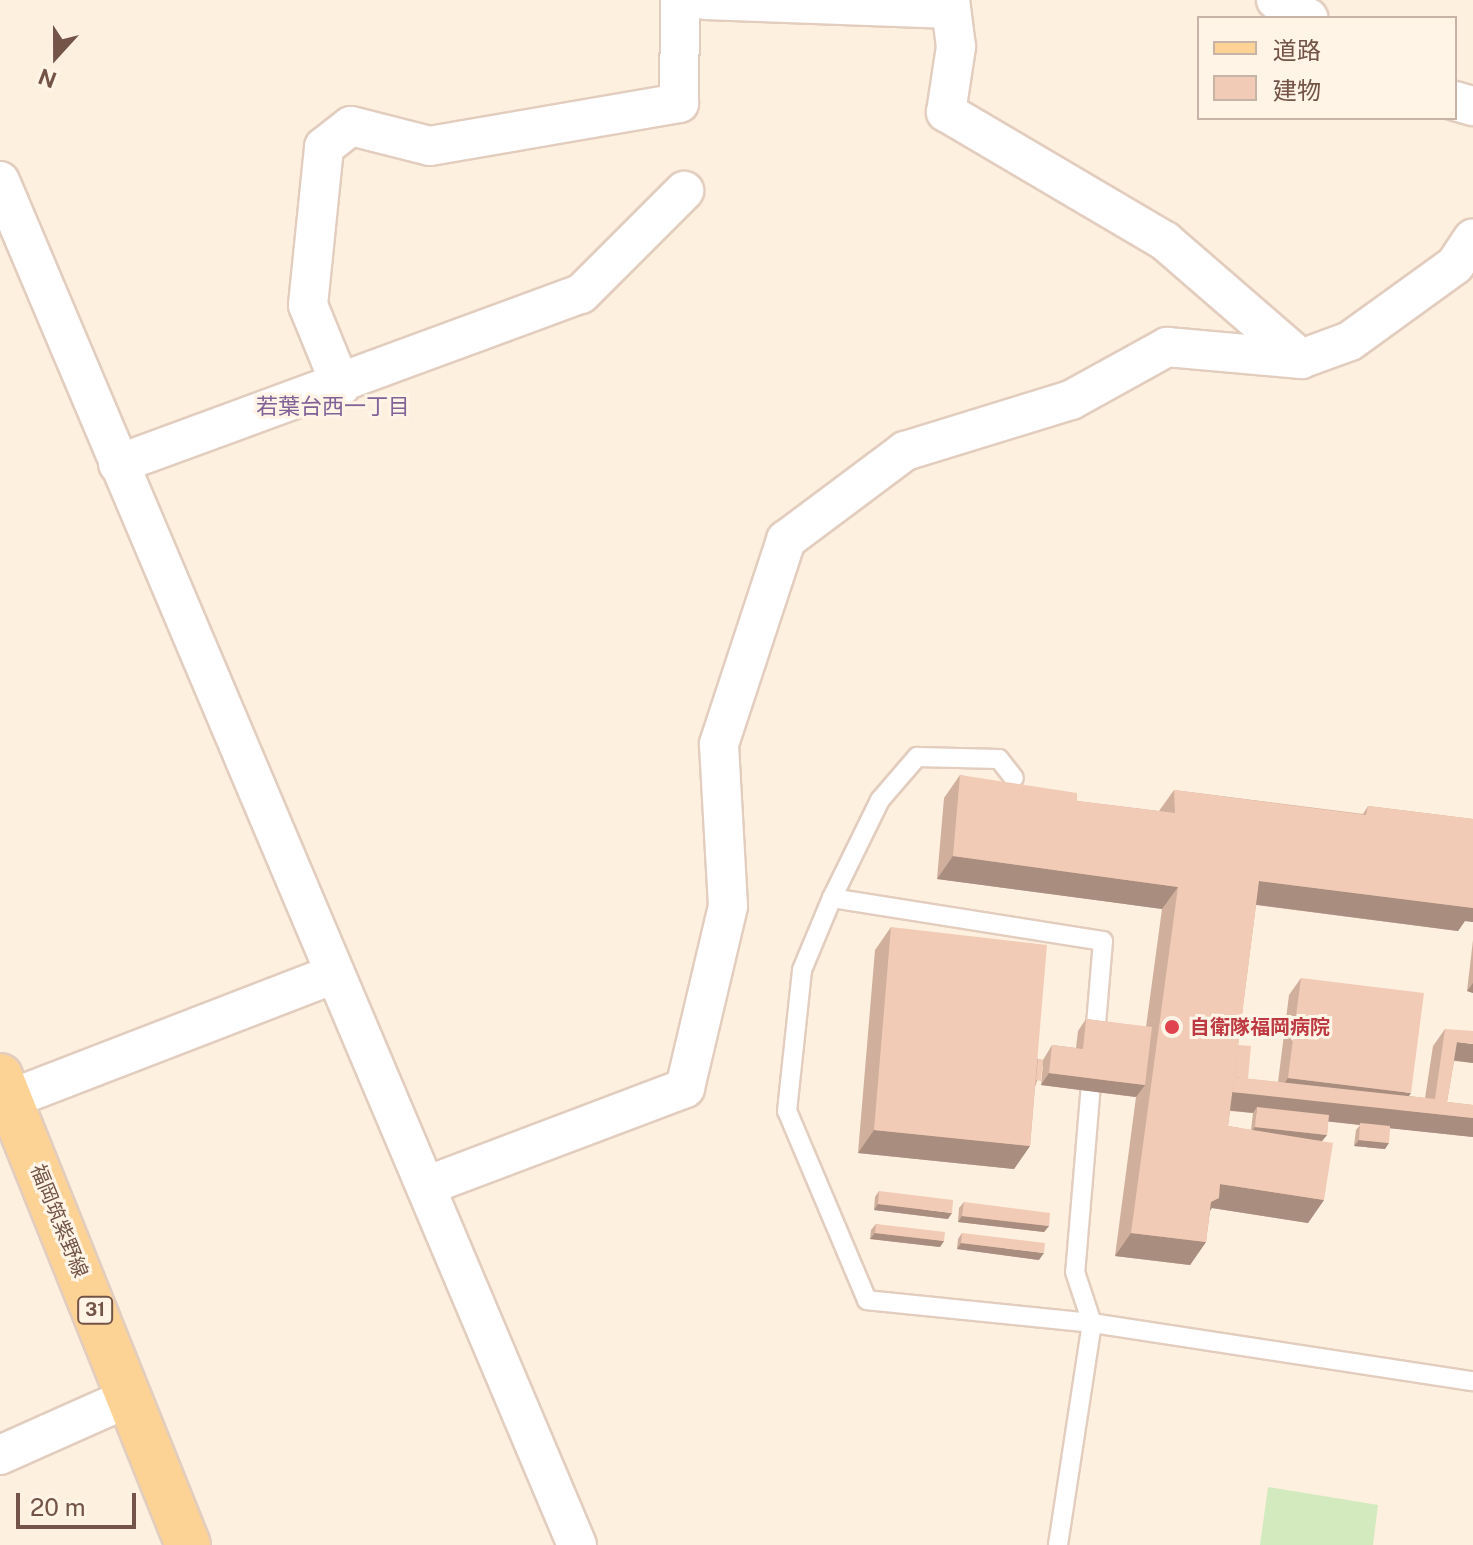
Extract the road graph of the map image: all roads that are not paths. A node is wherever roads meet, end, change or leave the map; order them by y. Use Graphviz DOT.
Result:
graph roads {
  1 [pos="680,0"];
  2 [pos="705,0"];
  3 [pos="1276,0"];
  4 [pos="951,4"];
  5 [pos="1304,16"];
  6 [pos="2,190"];
  7 [pos="684,191"];
  8 [pos="1473,238"];
  9 [pos="1301,359"];
  10 [pos="341,386"];
  11 [pos="118,464"];
  12 [pos="1014,778"];
  13 [pos="832,898"];
  14 [pos="335,974"];
  15 [pos="3,1098"];
  16 [pos="426,1186"];
  17 [pos="1092,1323"];
  18 [pos="1473,1381"];
  19 [pos="130,1397"];
  20 [pos="0,1455"];
  21 [pos="188,1545"];
  22 [pos="577,1545"];
  23 [pos="1058,1545"];
  1 -- 10 [label="street"];
  2 -- 4 [label="street"];
  3 -- 5 [label="street"];
  4 -- 9 [label="street"];
  6 -- 11 [label="street"];
  7 -- 10 [label="street"];
  8 -- 9 [label="street"];
  9 -- 16 [label="street"];
  10 -- 11 [label="street"];
  11 -- 14 [label="street"];
  12 -- 13 [label="lane"];
  13 -- 17 [label="lane"];
  13 -- 17 [label="lane"];
  14 -- 15 [label="street"];
  14 -- 16 [label="street"];
  15 -- 19 [label="main road, 福岡筑紫野線 / 31"];
  16 -- 22 [label="street"];
  17 -- 18 [label="lane"];
  17 -- 23 [label="lane"];
  19 -- 20 [label="street"];
  19 -- 21 [label="main road, 福岡筑紫野線 / 31"];
}
